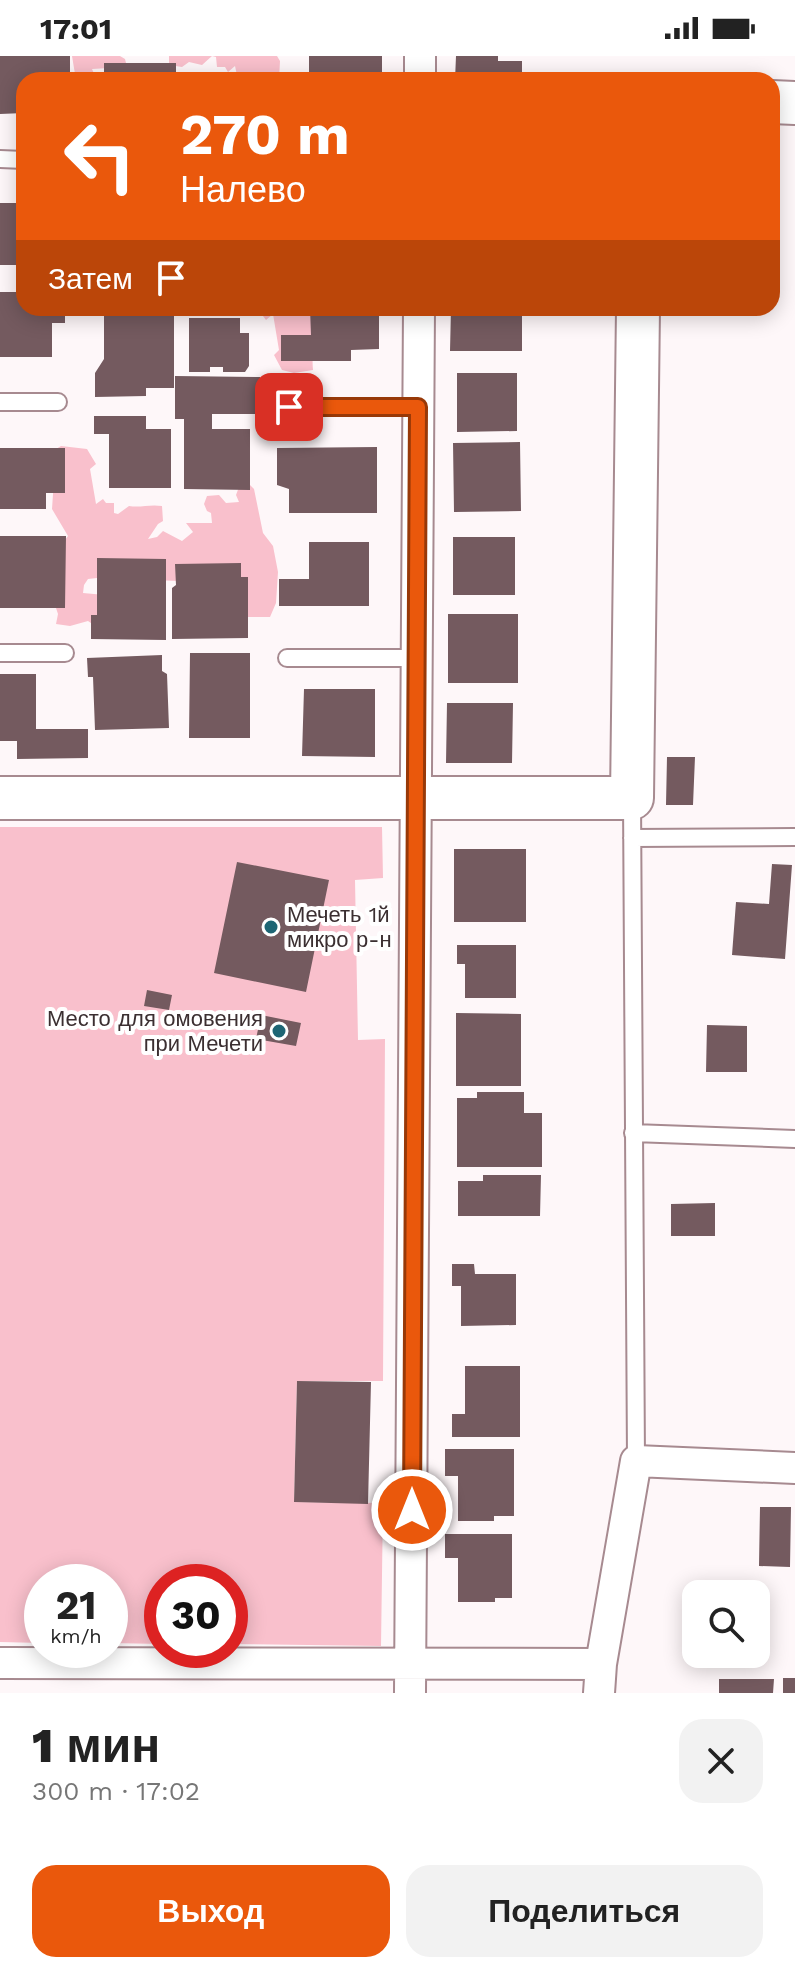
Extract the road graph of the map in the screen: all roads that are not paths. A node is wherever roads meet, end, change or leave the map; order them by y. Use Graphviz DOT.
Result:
graph roads {
  1 [pos="419,316"];
  2 [pos="638,316"];
  3 [pos="0,402"];
  4 [pos="58,402"];
  5 [pos="289,407"];
  6 [pos="418,407"];
  7 [pos="0,653"];
  8 [pos="65,653"];
  9 [pos="287,658"];
  10 [pos="417,658"];
  11 [pos="0,798"];
  12 [pos="416,798"];
  13 [pos="632,818"];
  14 [pos="795,837"];
  15 [pos="633,1133"];
  16 [pos="795,1139"];
  17 [pos="636,1461"];
  18 [pos="795,1468"];
  19 [pos="0,1663"];
  20 [pos="600,1678"];
  21 [pos="410,1679"];
  1 -- 6 [label="street"];
  2 -- 13 [label="street"];
  3 -- 4 [label="lane"];
  5 -- 6 [label="lane"];
  6 -- 10 [label="street"];
  7 -- 8 [label="lane"];
  9 -- 10 [label="lane"];
  10 -- 12 [label="street"];
  11 -- 12 [label="street"];
  12 -- 13 [label="street"];
  12 -- 21 [label="street"];
  13 -- 14 [label="lane"];
  13 -- 15 [label="lane"];
  15 -- 16 [label="lane"];
  15 -- 17 [label="lane"];
  17 -- 18 [label="street"];
  17 -- 20 [label="street"];
  19 -- 21 [label="street"];
  20 -- 21 [label="street"];
}
